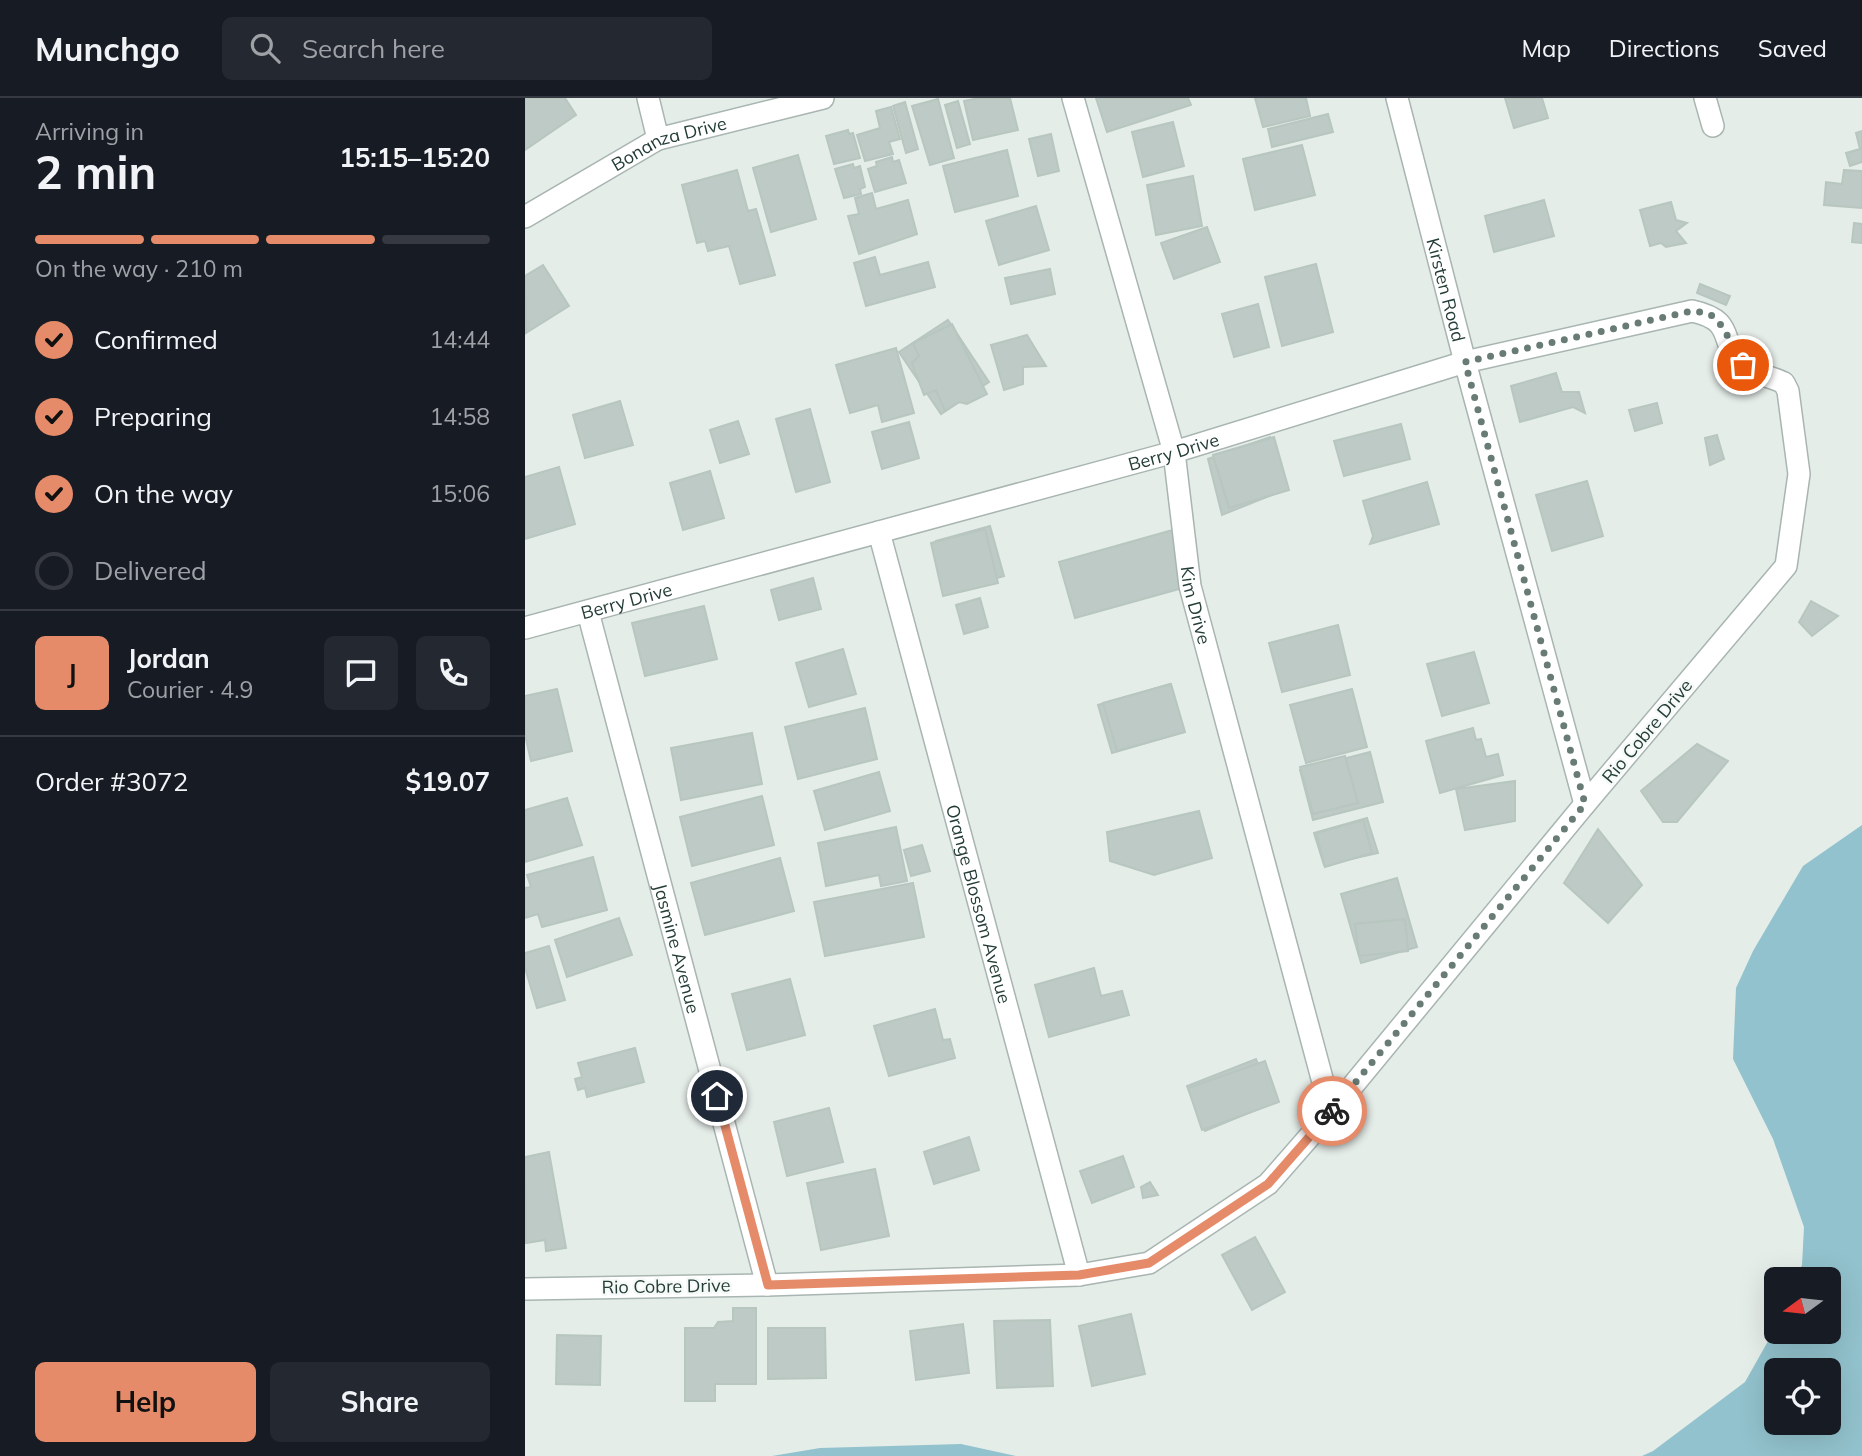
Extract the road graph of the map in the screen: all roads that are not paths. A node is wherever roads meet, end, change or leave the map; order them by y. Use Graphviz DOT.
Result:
graph roads {
  1 [pos="648,98"];
  2 [pos="823,98"];
  3 [pos="1073,98"];
  4 [pos="1397,98"];
  5 [pos="1705,98"];
  6 [pos="1713,126"];
  7 [pos="658,139"];
  8 [pos="525,217"];
  9 [pos="1465,362"];
  10 [pos="1788,391"];
  11 [pos="1174,452"];
  12 [pos="879,532"];
  13 [pos="588,612"];
  14 [pos="525,628"];
  15 [pos="1585,804"];
  16 [pos="1331,1112"];
  17 [pos="1079,1275"];
  18 [pos="768,1285"];
  19 [pos="525,1289"];
  1 -- 7 [label="street"];
  2 -- 7 [label="street, Bonanza Drive"];
  3 -- 11 [label="street, Kim Drive"];
  4 -- 9 [label="street, Kirsten Road"];
  5 -- 6 [label="street"];
  7 -- 8 [label="street, Bonanza Drive"];
  9 -- 10 [label="street, Berry Drive"];
  9 -- 11 [label="street, Berry Drive"];
  9 -- 15 [label="street, Kirsten Road"];
  10 -- 15 [label="street, Rio Cobre Drive"];
  11 -- 12 [label="street, Berry Drive"];
  11 -- 16 [label="street, Kim Drive"];
  12 -- 13 [label="street, Berry Drive"];
  12 -- 17 [label="street, Orange Blossom Avenue"];
  13 -- 14 [label="street, Berry Drive"];
  13 -- 18 [label="street, Jasmine Avenue"];
  15 -- 16 [label="street, Rio Cobre Drive"];
  16 -- 17 [label="street, Rio Cobre Drive"];
  17 -- 18 [label="street, Rio Cobre Drive"];
  18 -- 19 [label="street, Rio Cobre Drive"];
}
